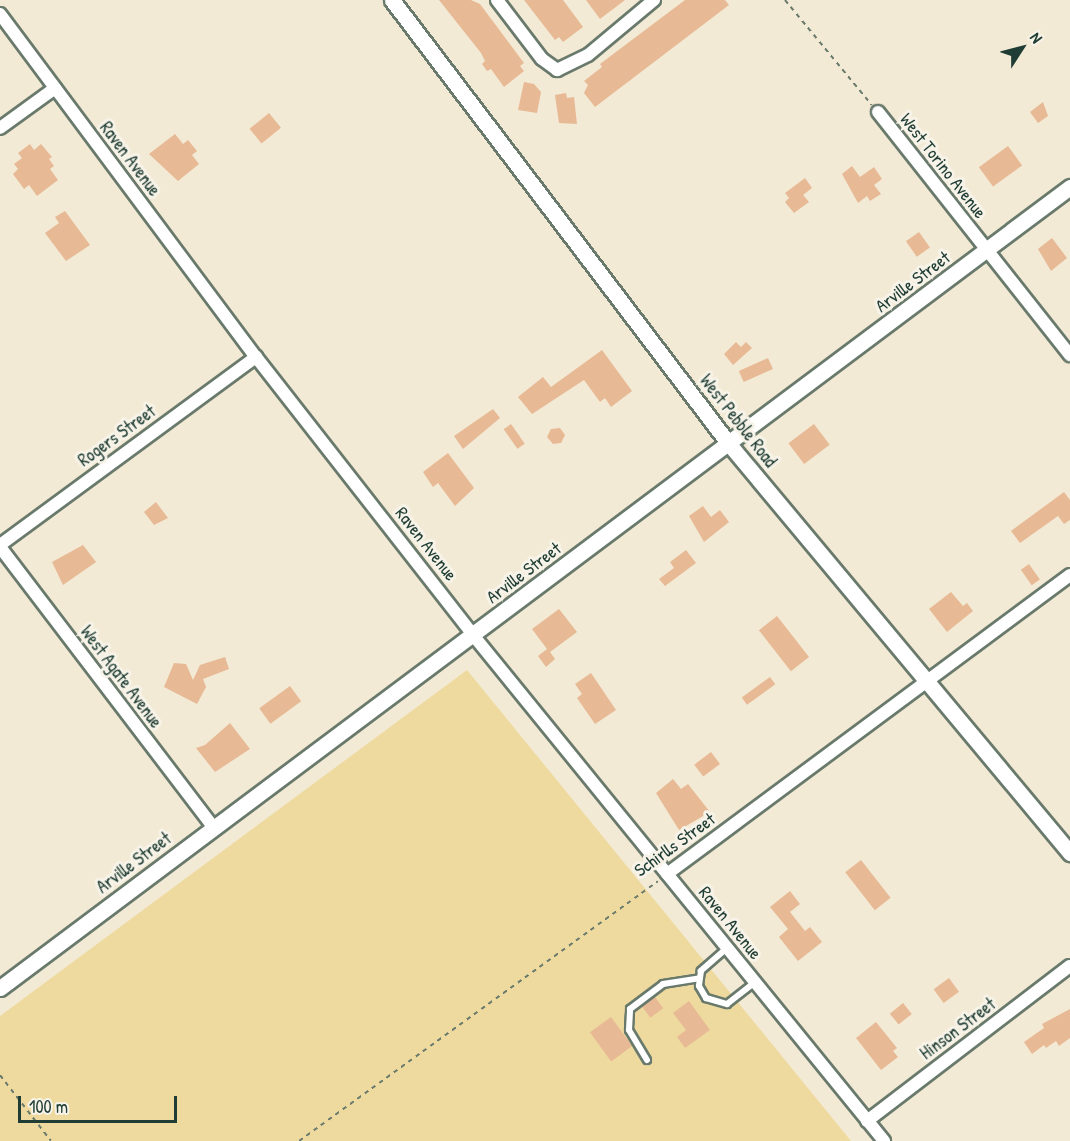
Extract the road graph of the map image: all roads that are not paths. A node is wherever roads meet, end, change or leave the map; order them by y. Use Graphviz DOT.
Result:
graph roads {
  1 [pos="392,0"];
  2 [pos="497,0"];
  3 [pos="649,1"];
  4 [pos="0,14"];
  5 [pos="55,88"];
  6 [pos="878,112"];
  7 [pos="0,129"];
  8 [pos="1070,187"];
  9 [pos="987,251"];
  10 [pos="1070,355"];
  11 [pos="256,357"];
  12 [pos="729,444"];
  13 [pos="0,546"];
  14 [pos="1070,575"];
  15 [pos="473,635"];
  16 [pos="927,681"];
  17 [pos="214,828"];
  18 [pos="1070,853"];
  19 [pos="668,874"];
  20 [pos="728,948"];
  21 [pos="1070,966"];
  22 [pos="699,978"];
  23 [pos="755,982"];
  24 [pos="0,988"];
  25 [pos="647,1060"];
  26 [pos="867,1121"];
  27 [pos="884,1141"];
  1 -- 12 [label="street, West Pebble Road"];
  2 -- 3 [label="street"];
  4 -- 5 [label="street, Raven Avenue"];
  5 -- 7 [label="street"];
  5 -- 11 [label="street, Raven Avenue"];
  6 -- 9 [label="street, West Torino Avenue"];
  8 -- 9 [label="street, Arville Street"];
  9 -- 10 [label="street, West Torino Avenue"];
  9 -- 12 [label="street, Arville Street"];
  11 -- 13 [label="street, Rogers Street"];
  11 -- 15 [label="street, Raven Avenue"];
  12 -- 15 [label="street, Arville Street"];
  12 -- 16 [label="street, West Pebble Road"];
  13 -- 17 [label="street, West Agate Avenue"];
  14 -- 16 [label="street, Schirlls Street"];
  15 -- 17 [label="street, Arville Street"];
  15 -- 19 [label="street, Raven Avenue"];
  16 -- 18 [label="street, West Pebble Road"];
  16 -- 19 [label="street, Schirlls Street"];
  17 -- 24 [label="street, Arville Street"];
  19 -- 20 [label="street, Raven Avenue"];
  20 -- 22 [label="lane"];
  20 -- 23 [label="street, Raven Avenue"];
  21 -- 26 [label="street, Hinson Street"];
  22 -- 23 [label="lane"];
  22 -- 25 [label="lane"];
  23 -- 26 [label="street, Raven Avenue"];
  26 -- 27 [label="street, Raven Avenue"];
}
